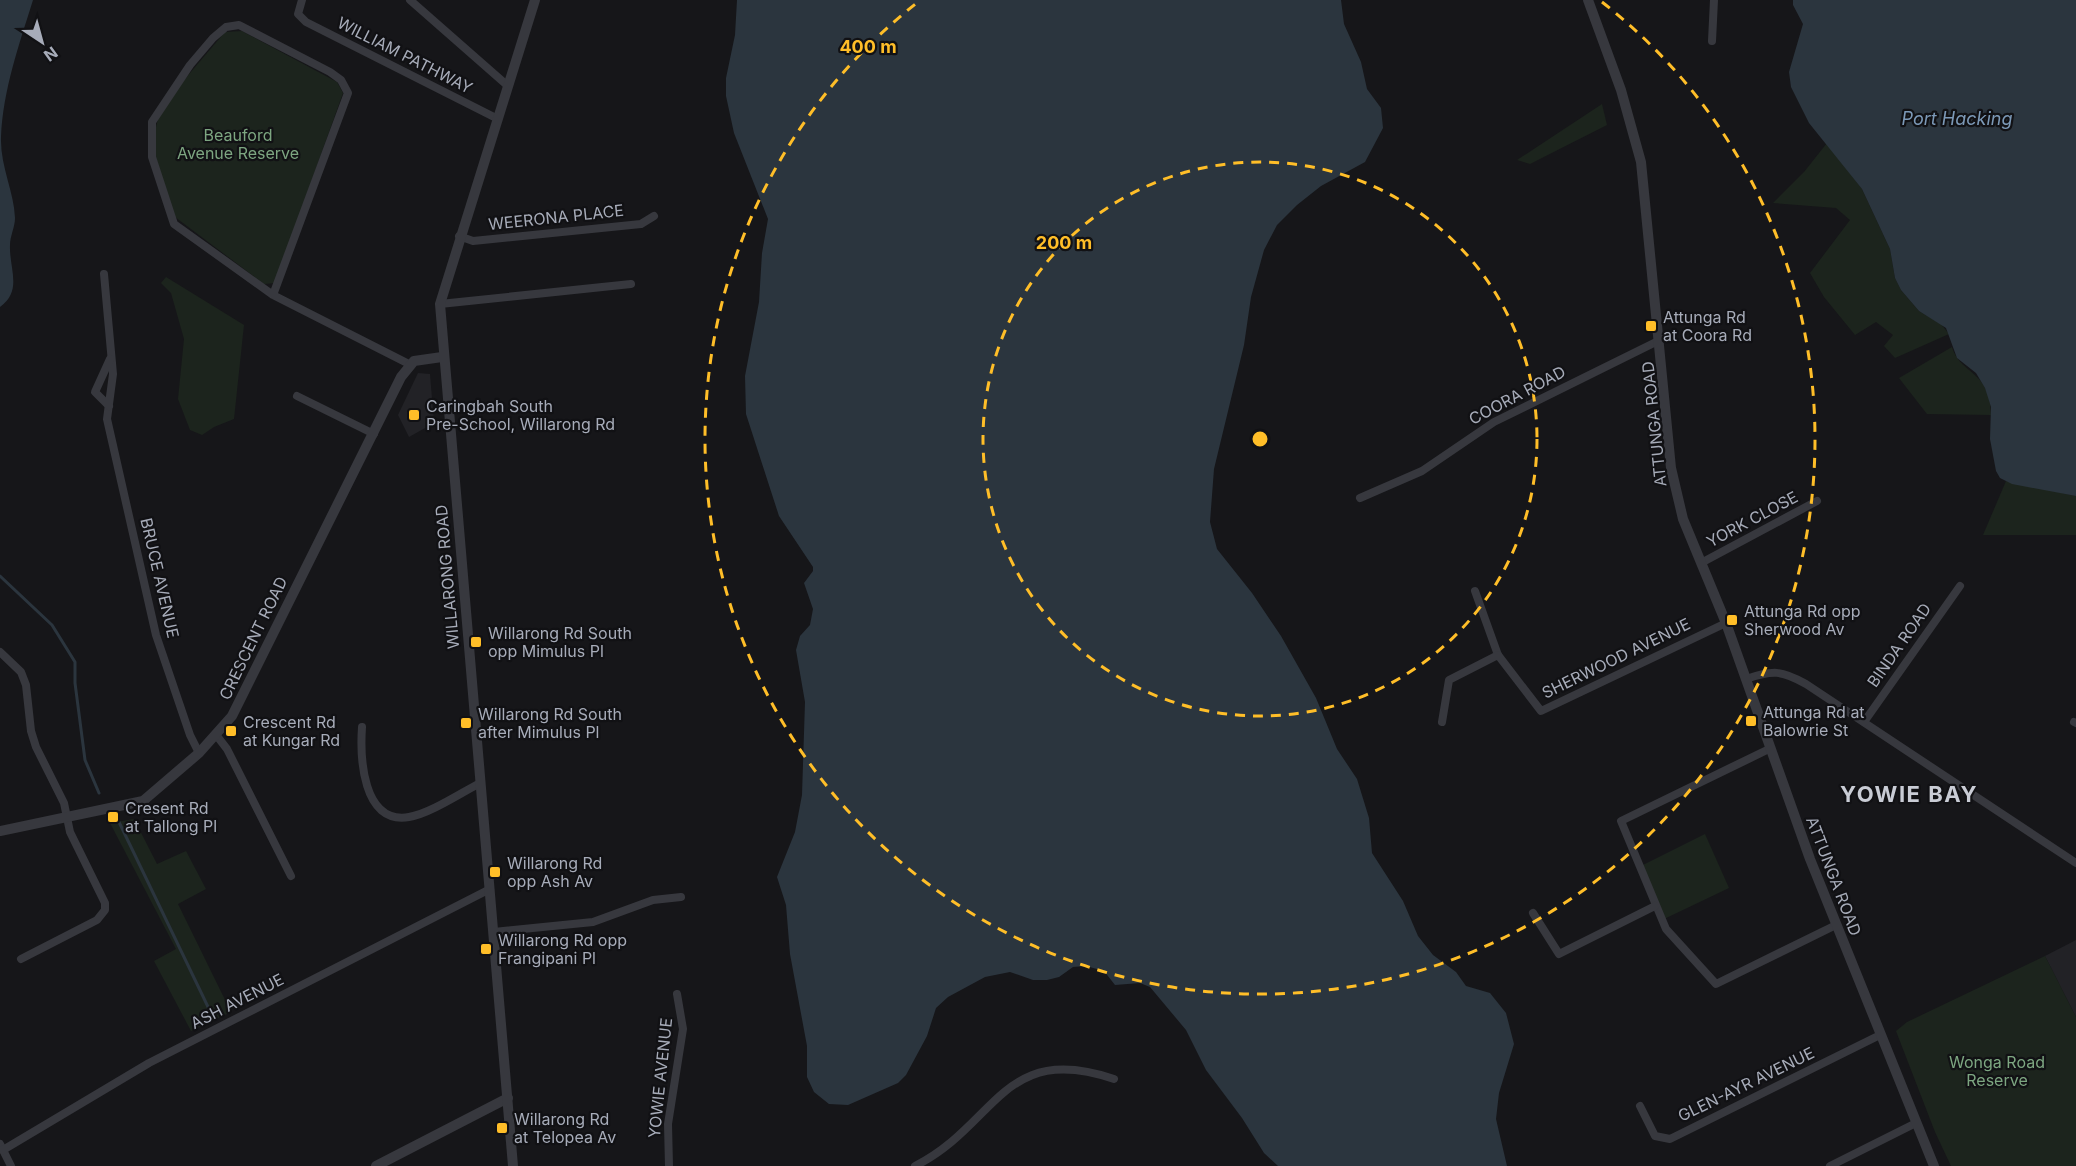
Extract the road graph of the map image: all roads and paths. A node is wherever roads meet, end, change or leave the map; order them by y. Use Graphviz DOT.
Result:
graph roads {
  1 [pos="302,0"];
  2 [pos="410,0"];
  3 [pos="535,0"];
  4 [pos="1588,0"];
  5 [pos="1714,0"];
  6 [pos="1712,41"];
  7 [pos="508,86"];
  8 [pos="498,119"];
  9 [pos="654,216"];
  10 [pos="459,236"];
  11 [pos="104,274"];
  12 [pos="631,284"];
  13 [pos="273,295"];
  14 [pos="440,304"];
  15 [pos="1660,340"];
  16 [pos="111,356"];
  17 [pos="442,357"];
  18 [pos="409,364"];
  19 [pos="297,396"];
  20 [pos="109,406"];
  21 [pos="374,434"];
  22 [pos="1360,498"];
  23 [pos="1817,501"];
  24 [pos="1701,563"];
  25 [pos="1959,586"];
  26 [pos="1474,591"];
  27 [pos="1726,623"];
  28 [pos="0,652"];
  29 [pos="1498,655"];
  30 [pos="1746,679"];
  31 [pos="1442,722"];
  32 [pos="1864,722"];
  33 [pos="362,727"];
  34 [pos="217,736"];
  35 [pos="1769,749"];
  36 [pos="199,753"];
  37 [pos="480,783"];
  38 [pos="67,818"];
  39 [pos="0,831"];
  40 [pos="2076,863"];
  41 [pos="291,876"];
  42 [pos="490,889"];
  43 [pos="681,897"];
  44 [pos="1655,906"];
  45 [pos="1533,913"];
  46 [pos="1836,925"];
  47 [pos="494,932"];
  48 [pos="21,959"];
  49 [pos="677,994"];
  50 [pos="1880,1035"];
  51 [pos="1114,1079"];
  52 [pos="508,1098"];
  53 [pos="1640,1106"];
  54 [pos="1916,1123"];
  55 [pos="1,1147"];
  56 [pos="11,1166"];
  57 [pos="376,1166"];
  58 [pos="513,1166"];
  59 [pos="669,1166"];
  60 [pos="915,1166"];
  61 [pos="1830,1166"];
  62 [pos="1934,1166"];
  1 -- 8 [label="street, WILLIAM PATHWAY"];
  2 -- 7 [label="street"];
  3 -- 7 [label="street, WILLARONG ROAD"];
  4 -- 15 [label="street, ATTUNGA ROAD"];
  5 -- 6 [label="street"];
  7 -- 8 [label="street, WILLARONG ROAD"];
  8 -- 10 [label="street, WILLARONG ROAD"];
  9 -- 10 [label="street, WEERONA PLACE"];
  10 -- 14 [label="street, WILLARONG ROAD"];
  11 -- 16 [label="street, BRUCE AVENUE"];
  12 -- 14 [label="street"];
  13 -- 13 [label="street"];
  13 -- 18 [label="street"];
  14 -- 17 [label="street, WILLARONG ROAD"];
  15 -- 22 [label="street, COORA ROAD"];
  15 -- 24 [label="street, ATTUNGA ROAD"];
  16 -- 20 [label="street, BRUCE AVENUE"];
  16 -- 20 [label="street, BRUCE AVENUE"];
  17 -- 18 [label="street"];
  17 -- 37 [label="street, WILLARONG ROAD"];
  18 -- 21 [label="street, CRESCENT ROAD"];
  19 -- 21 [label="street"];
  20 -- 36 [label="street, BRUCE AVENUE"];
  21 -- 34 [label="street, CRESCENT ROAD"];
  23 -- 24 [label="street, YORK CLOSE"];
  24 -- 27 [label="street, ATTUNGA ROAD"];
  25 -- 32 [label="street, BINDA ROAD"];
  26 -- 29 [label="street"];
  27 -- 29 [label="street, SHERWOOD AVENUE"];
  27 -- 30 [label="street, ATTUNGA ROAD"];
  28 -- 38 [label="street"];
  29 -- 31 [label="street"];
  30 -- 32 [label="street"];
  30 -- 35 [label="street, ATTUNGA ROAD"];
  32 -- 40 [label="street"];
  33 -- 37 [label="street"];
  34 -- 36 [label="street, CRESCENT ROAD"];
  34 -- 41 [label="street"];
  35 -- 44 [label="street"];
  35 -- 46 [label="street, ATTUNGA ROAD"];
  36 -- 38 [label="street, CRESCENT ROAD"];
  37 -- 42 [label="street, WILLARONG ROAD"];
  38 -- 39 [label="street, CRESCENT ROAD"];
  38 -- 48 [label="street"];
  42 -- 47 [label="street, WILLARONG ROAD"];
  42 -- 55 [label="street, ASH AVENUE"];
  43 -- 47 [label="street"];
  44 -- 45 [label="street"];
  44 -- 46 [label="street"];
  46 -- 50 [label="street, ATTUNGA ROAD"];
  47 -- 52 [label="street, WILLARONG ROAD"];
  49 -- 59 [label="street, YOWIE AVENUE"];
  50 -- 53 [label="street, GLEN-AYR AVENUE"];
  50 -- 54 [label="street, ATTUNGA ROAD"];
  51 -- 60 [label="street"];
  52 -- 57 [label="street"];
  52 -- 58 [label="street, WILLARONG ROAD"];
  54 -- 61 [label="street"];
  54 -- 62 [label="street, ATTUNGA ROAD"];
  55 -- 56 [label="street"];
}
